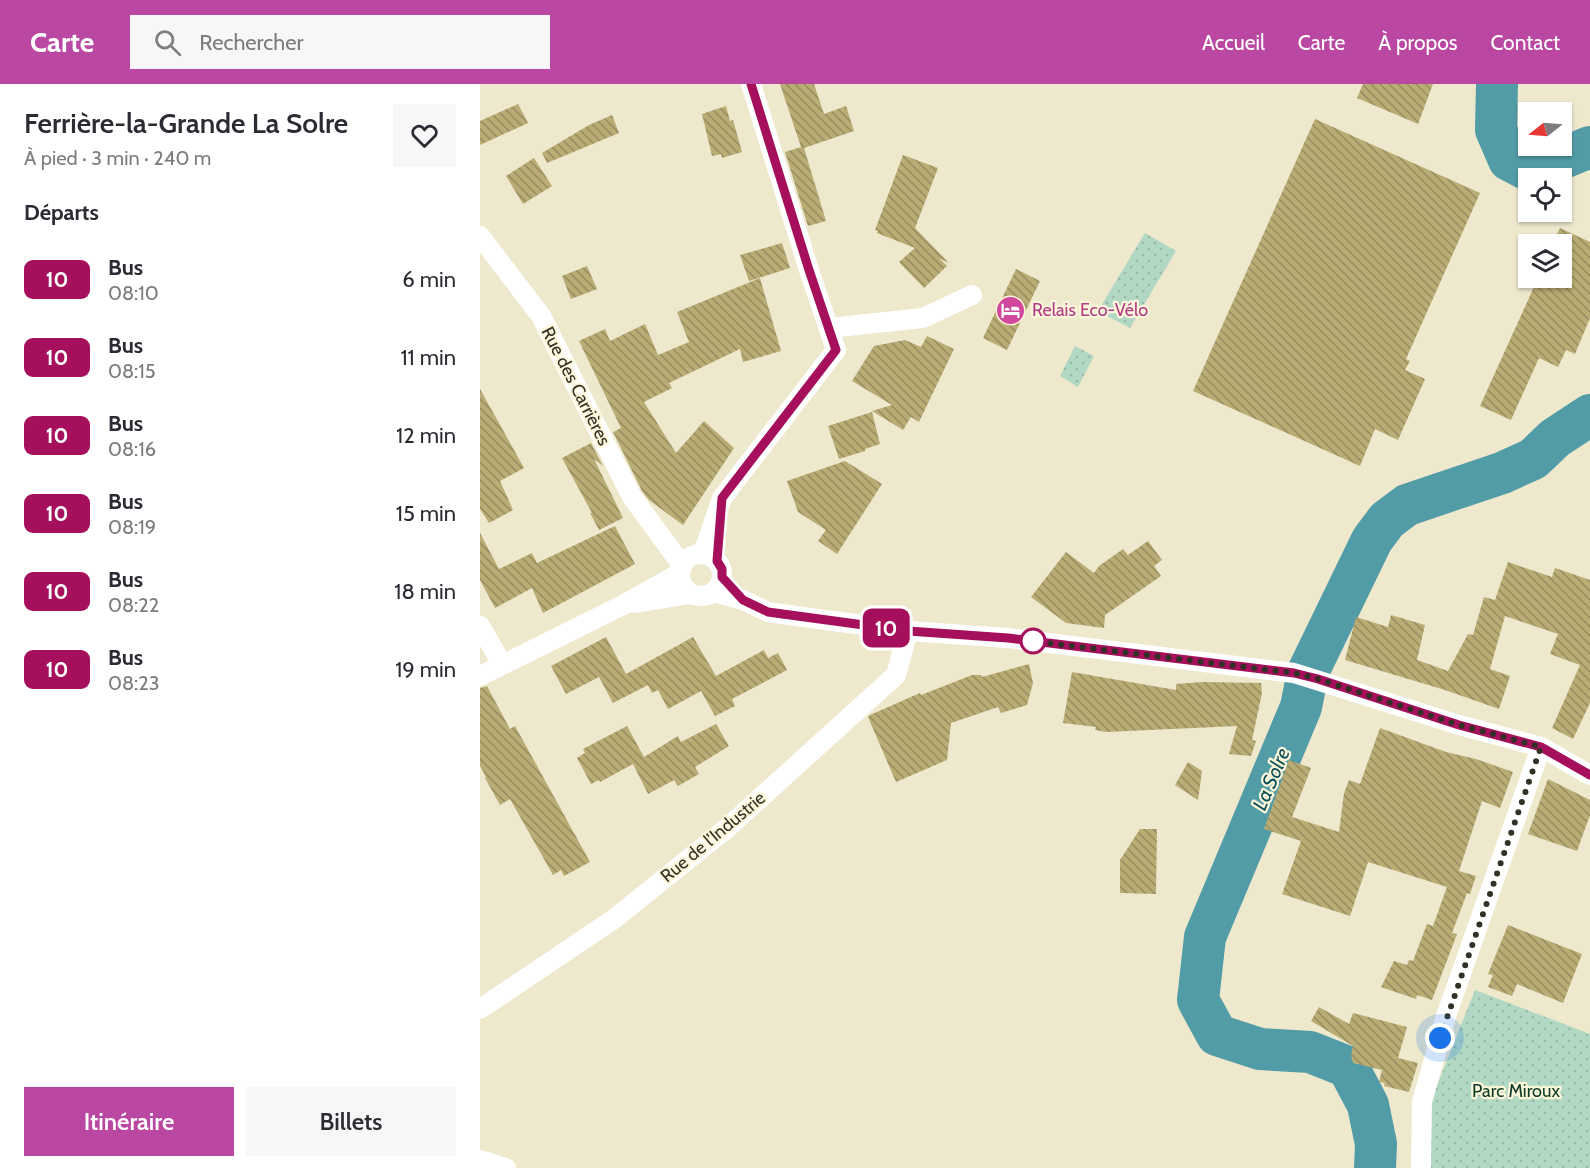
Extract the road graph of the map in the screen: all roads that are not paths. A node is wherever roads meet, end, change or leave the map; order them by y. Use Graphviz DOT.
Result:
graph roads {
  1 [pos="751,84"];
  2 [pos="480,236"];
  3 [pos="972,294"];
  4 [pos="829,328"];
  5 [pos="702,568"];
  6 [pos="623,605"];
  7 [pos="480,626"];
  8 [pos="908,631"];
  9 [pos="502,664"];
  10 [pos="480,676"];
  11 [pos="1541,747"];
  12 [pos="1590,775"];
  13 [pos="480,1009"];
  14 [pos="480,1160"];
  15 [pos="507,1168"];
  16 [pos="1421,1168"];
  1 -- 4 [label="street"];
  2 -- 5 [label="street, Rue des Carrières"];
  3 -- 4 [label="street"];
  4 -- 5 [label="street"];
  5 -- 6 [label="street"];
  5 -- 6 [label="street"];
  5 -- 8 [label="street"];
  6 -- 9 [label="street"];
  7 -- 9 [label="street"];
  8 -- 11 [label="street"];
  8 -- 13 [label="street, Rue de l'Industrie"];
  9 -- 10 [label="street"];
  11 -- 12 [label="street"];
  11 -- 16 [label="street"];
  14 -- 15 [label="street"];
}
